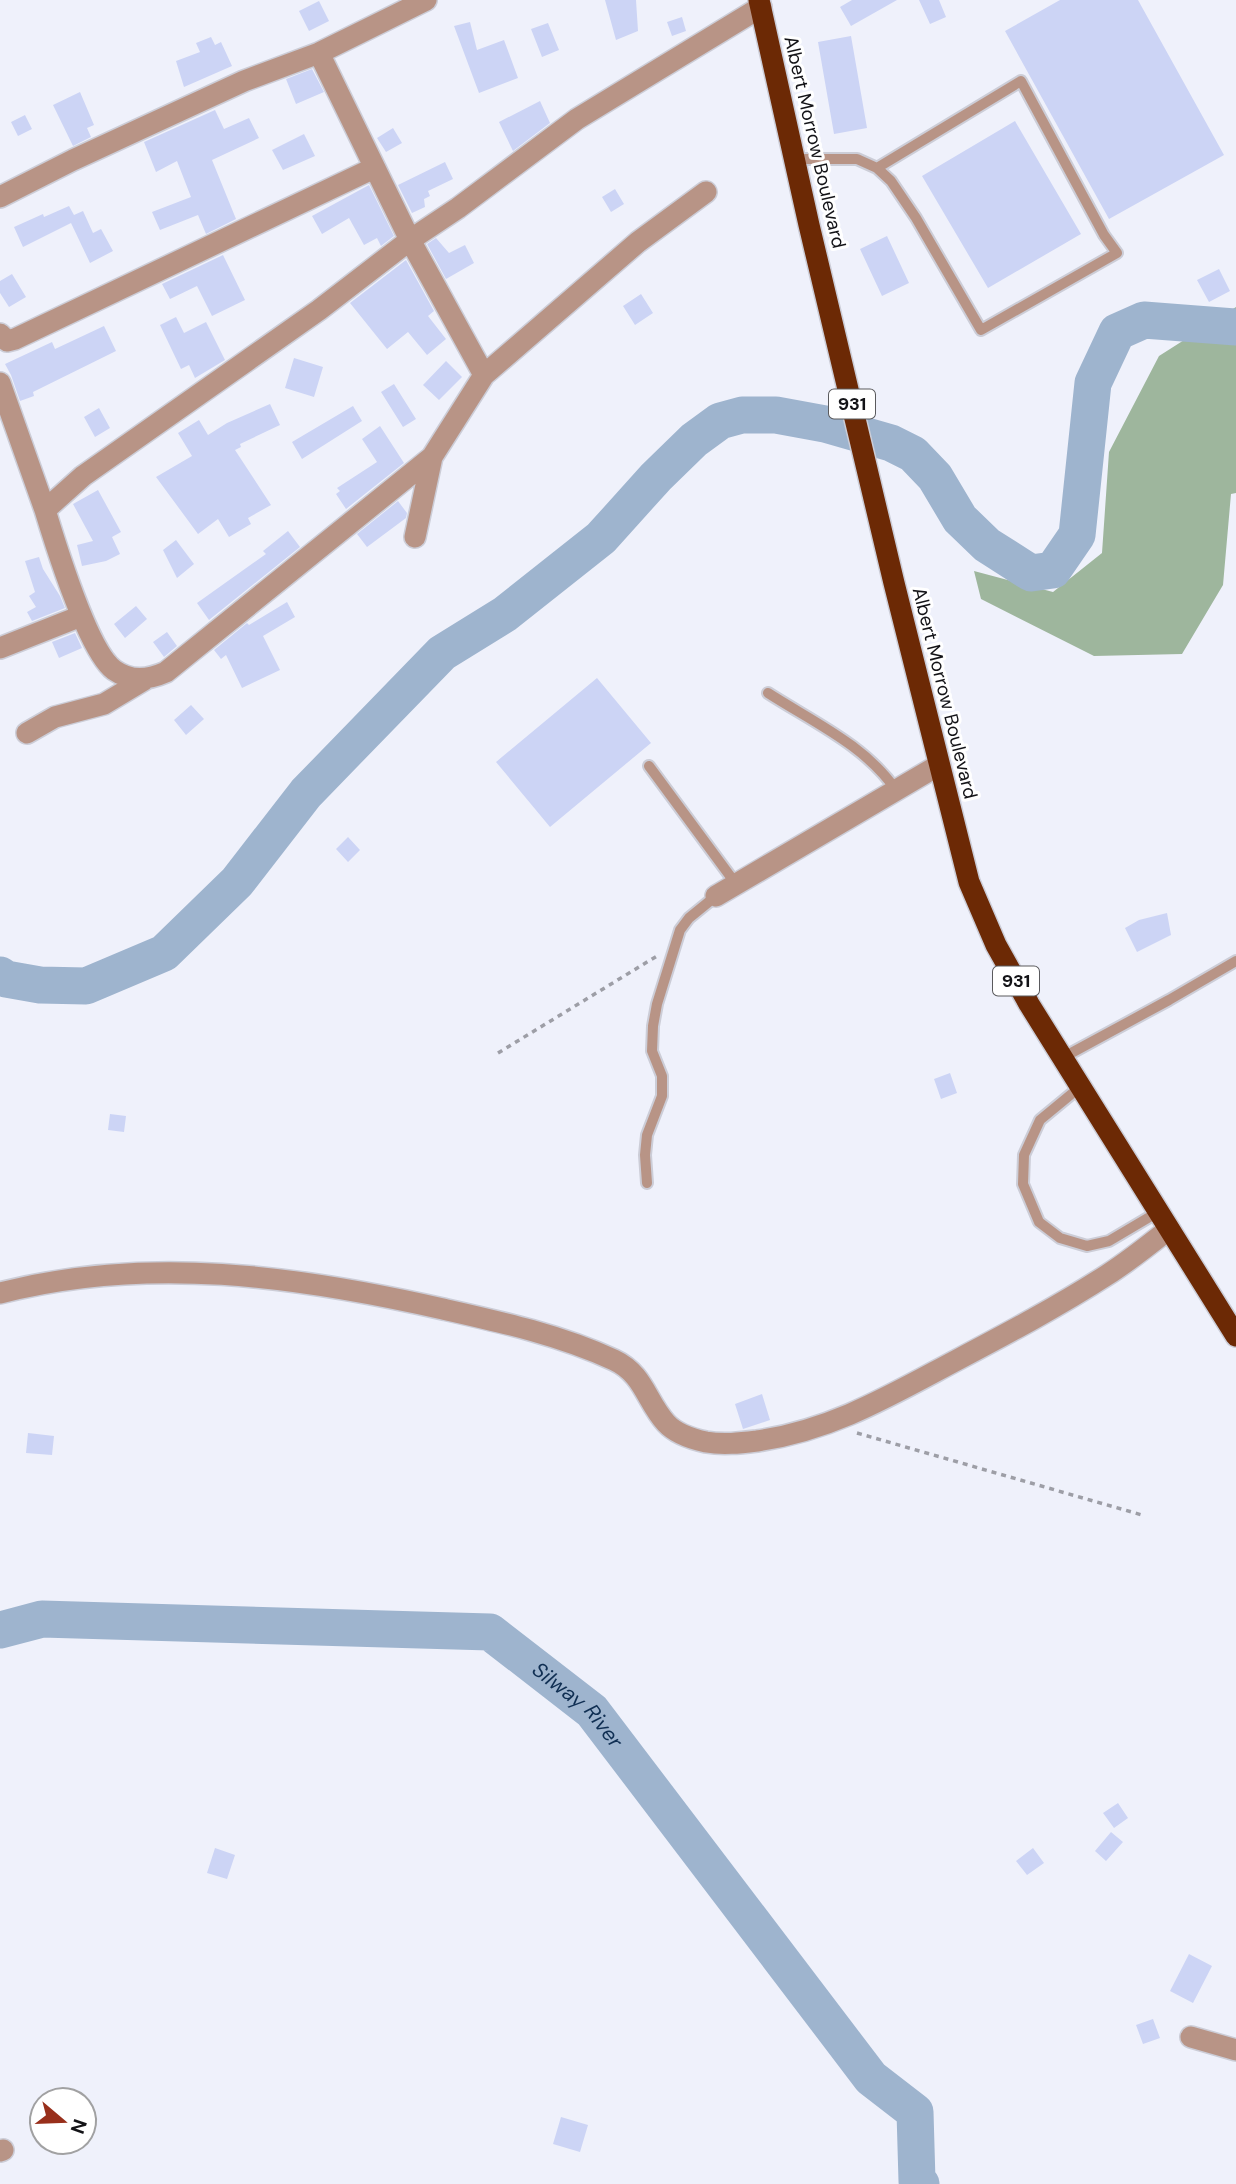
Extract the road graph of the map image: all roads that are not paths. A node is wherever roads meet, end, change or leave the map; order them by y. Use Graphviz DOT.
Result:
graph roads {
  1 [pos="426,0"];
  2 [pos="760,4"];
  3 [pos="319,53"];
  4 [pos="796,159"];
  5 [pos="374,167"];
  6 [pos="877,168"];
  7 [pos="706,192"];
  8 [pos="0,197"];
  9 [pos="410,240"];
  10 [pos="0,334"];
  11 [pos="484,375"];
  12 [pos="0,383"];
  13 [pos="432,457"];
  14 [pos="45,510"];
  15 [pos="415,537"];
  16 [pos="81,616"];
  17 [pos="0,648"];
  18 [pos="144,680"];
  19 [pos="768,693"];
  20 [pos="27,733"];
  21 [pos="939,765"];
  22 [pos="649,766"];
  23 [pos="896,790"];
  24 [pos="736,884"];
  25 [pos="716,896"];
  26 [pos="1236,961"];
  27 [pos="1062,1058"];
  28 [pos="1080,1087"];
  29 [pos="647,1183"];
  30 [pos="1164,1221"];
  31 [pos="0,1293"];
  32 [pos="1236,1336"];
  33 [pos="1191,2036"];
  34 [pos="1236,2050"];
  1 -- 3 [label="street"];
  2 -- 4 [label="highway, Albert Morrow Boulevard / 931"];
  2 -- 9 [label="street"];
  3 -- 5 [label="street"];
  3 -- 8 [label="street"];
  4 -- 6 [label="lane"];
  4 -- 21 [label="highway, Albert Morrow Boulevard / 931"];
  5 -- 9 [label="street"];
  5 -- 10 [label="street"];
  6 -- 6 [label="lane"];
  7 -- 11 [label="street"];
  9 -- 11 [label="street"];
  9 -- 14 [label="street"];
  11 -- 13 [label="street"];
  12 -- 14 [label="street"];
  13 -- 15 [label="street"];
  13 -- 18 [label="street"];
  14 -- 16 [label="street"];
  16 -- 17 [label="street"];
  16 -- 18 [label="street"];
  18 -- 20 [label="street"];
  19 -- 23 [label="lane"];
  21 -- 23 [label="street"];
  21 -- 27 [label="highway, Albert Morrow Boulevard / 931"];
  22 -- 24 [label="lane"];
  23 -- 24 [label="street"];
  24 -- 25 [label="street"];
  25 -- 29 [label="lane"];
  26 -- 27 [label="lane"];
  27 -- 28 [label="highway, Albert Morrow Boulevard / 931"];
  28 -- 30 [label="highway, Albert Morrow Boulevard / 931"];
  28 -- 30 [label="lane"];
  30 -- 31 [label="street"];
  30 -- 32 [label="highway, Albert Morrow Boulevard / 931"];
  33 -- 34 [label="street"];
}
